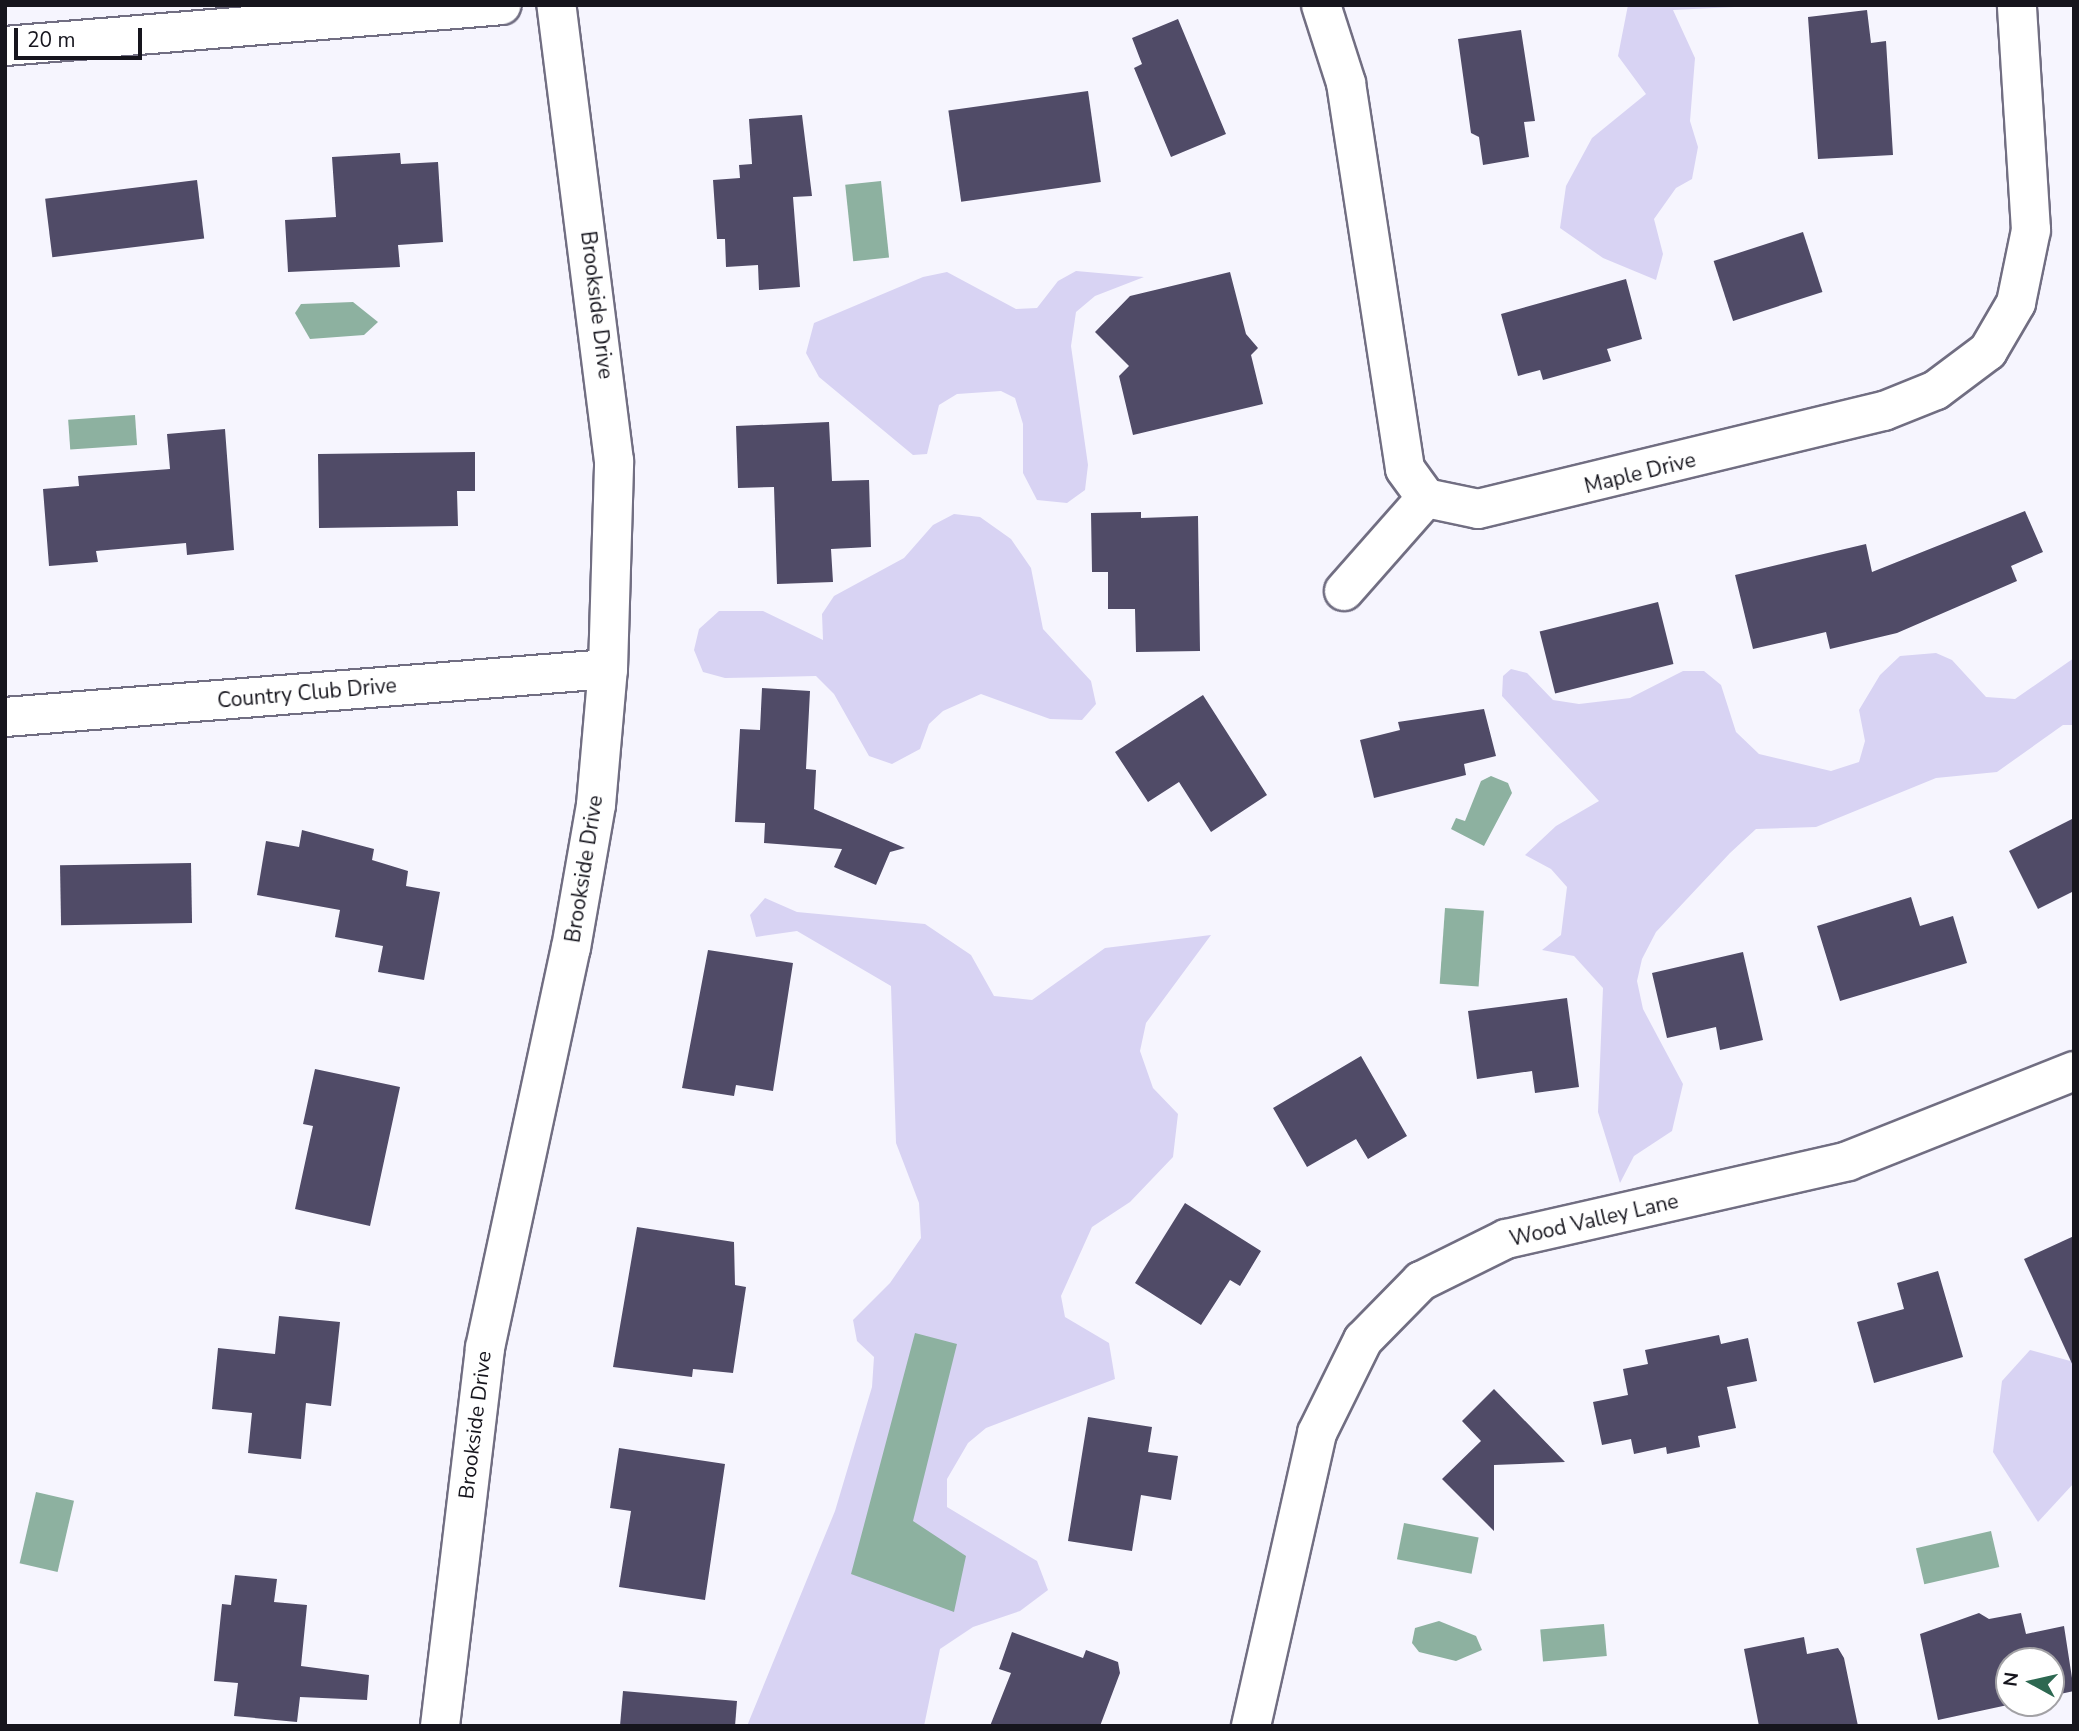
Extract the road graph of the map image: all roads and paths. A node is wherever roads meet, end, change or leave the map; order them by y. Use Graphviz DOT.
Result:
graph roads {
  1 [pos="501,5"];
  2 [pos="556,5"];
  3 [pos="1321,5"];
  4 [pos="2017,5"];
  5 [pos="5,47"];
  6 [pos="1426,498"];
  7 [pos="1344,591"];
  8 [pos="608,669"];
  9 [pos="5,717"];
  10 [pos="2074,1071"];
  11 [pos="440,1726"];
  12 [pos="1251,1726"];
  1 -- 5 [label="street"];
  2 -- 8 [label="street, Brookside Drive"];
  3 -- 6 [label="street"];
  4 -- 6 [label="street, Maple Drive"];
  6 -- 7 [label="street"];
  8 -- 9 [label="street, Country Club Drive"];
  8 -- 11 [label="street, Brookside Drive"];
  10 -- 12 [label="street, Wood Valley Lane"];
}
